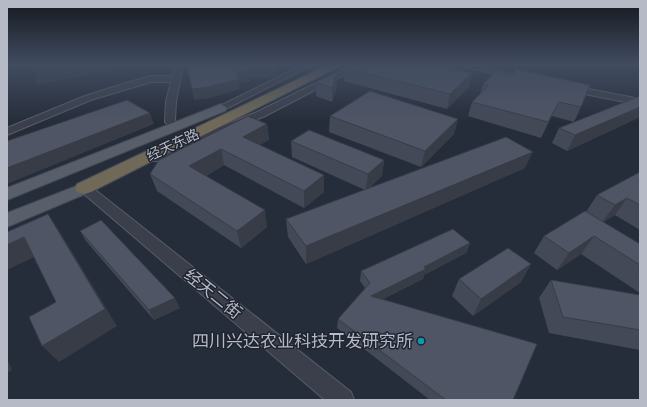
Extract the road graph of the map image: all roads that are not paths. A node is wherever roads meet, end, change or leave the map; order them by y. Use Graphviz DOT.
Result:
graph roads {
  1 [pos="133,84"];
  2 [pos="175,84"];
  3 [pos="270,84"];
  4 [pos="277,84"];
  5 [pos="298,84"];
  6 [pos="310,84"];
  7 [pos="321,84"];
  8 [pos="562,86"];
  9 [pos="640,102"];
  10 [pos="221,108"];
  11 [pos="175,126"];
  12 [pos="7,132"];
  13 [pos="182,141"];
  14 [pos="84,188"];
  15 [pos="7,194"];
  16 [pos="7,220"];
  17 [pos="343,400"];
  1 -- 12 [label="street"];
  2 -- 11 [label="street"];
  3 -- 10 [label="street"];
  4 -- 10 [label="highway, 经天东路"];
  5 -- 13 [label="highway, 经天东路"];
  6 -- 13 [label="highway"];
  7 -- 14 [label="street"];
  8 -- 9 [label="street"];
  10 -- 11 [label="main road, 经天东路"];
  11 -- 15 [label="main road, 经天东路"];
  13 -- 14 [label="highway, 经天东路"];
  14 -- 16 [label="main road, 经天东路"];
  14 -- 17 [label="street, 经天二街"];
}
